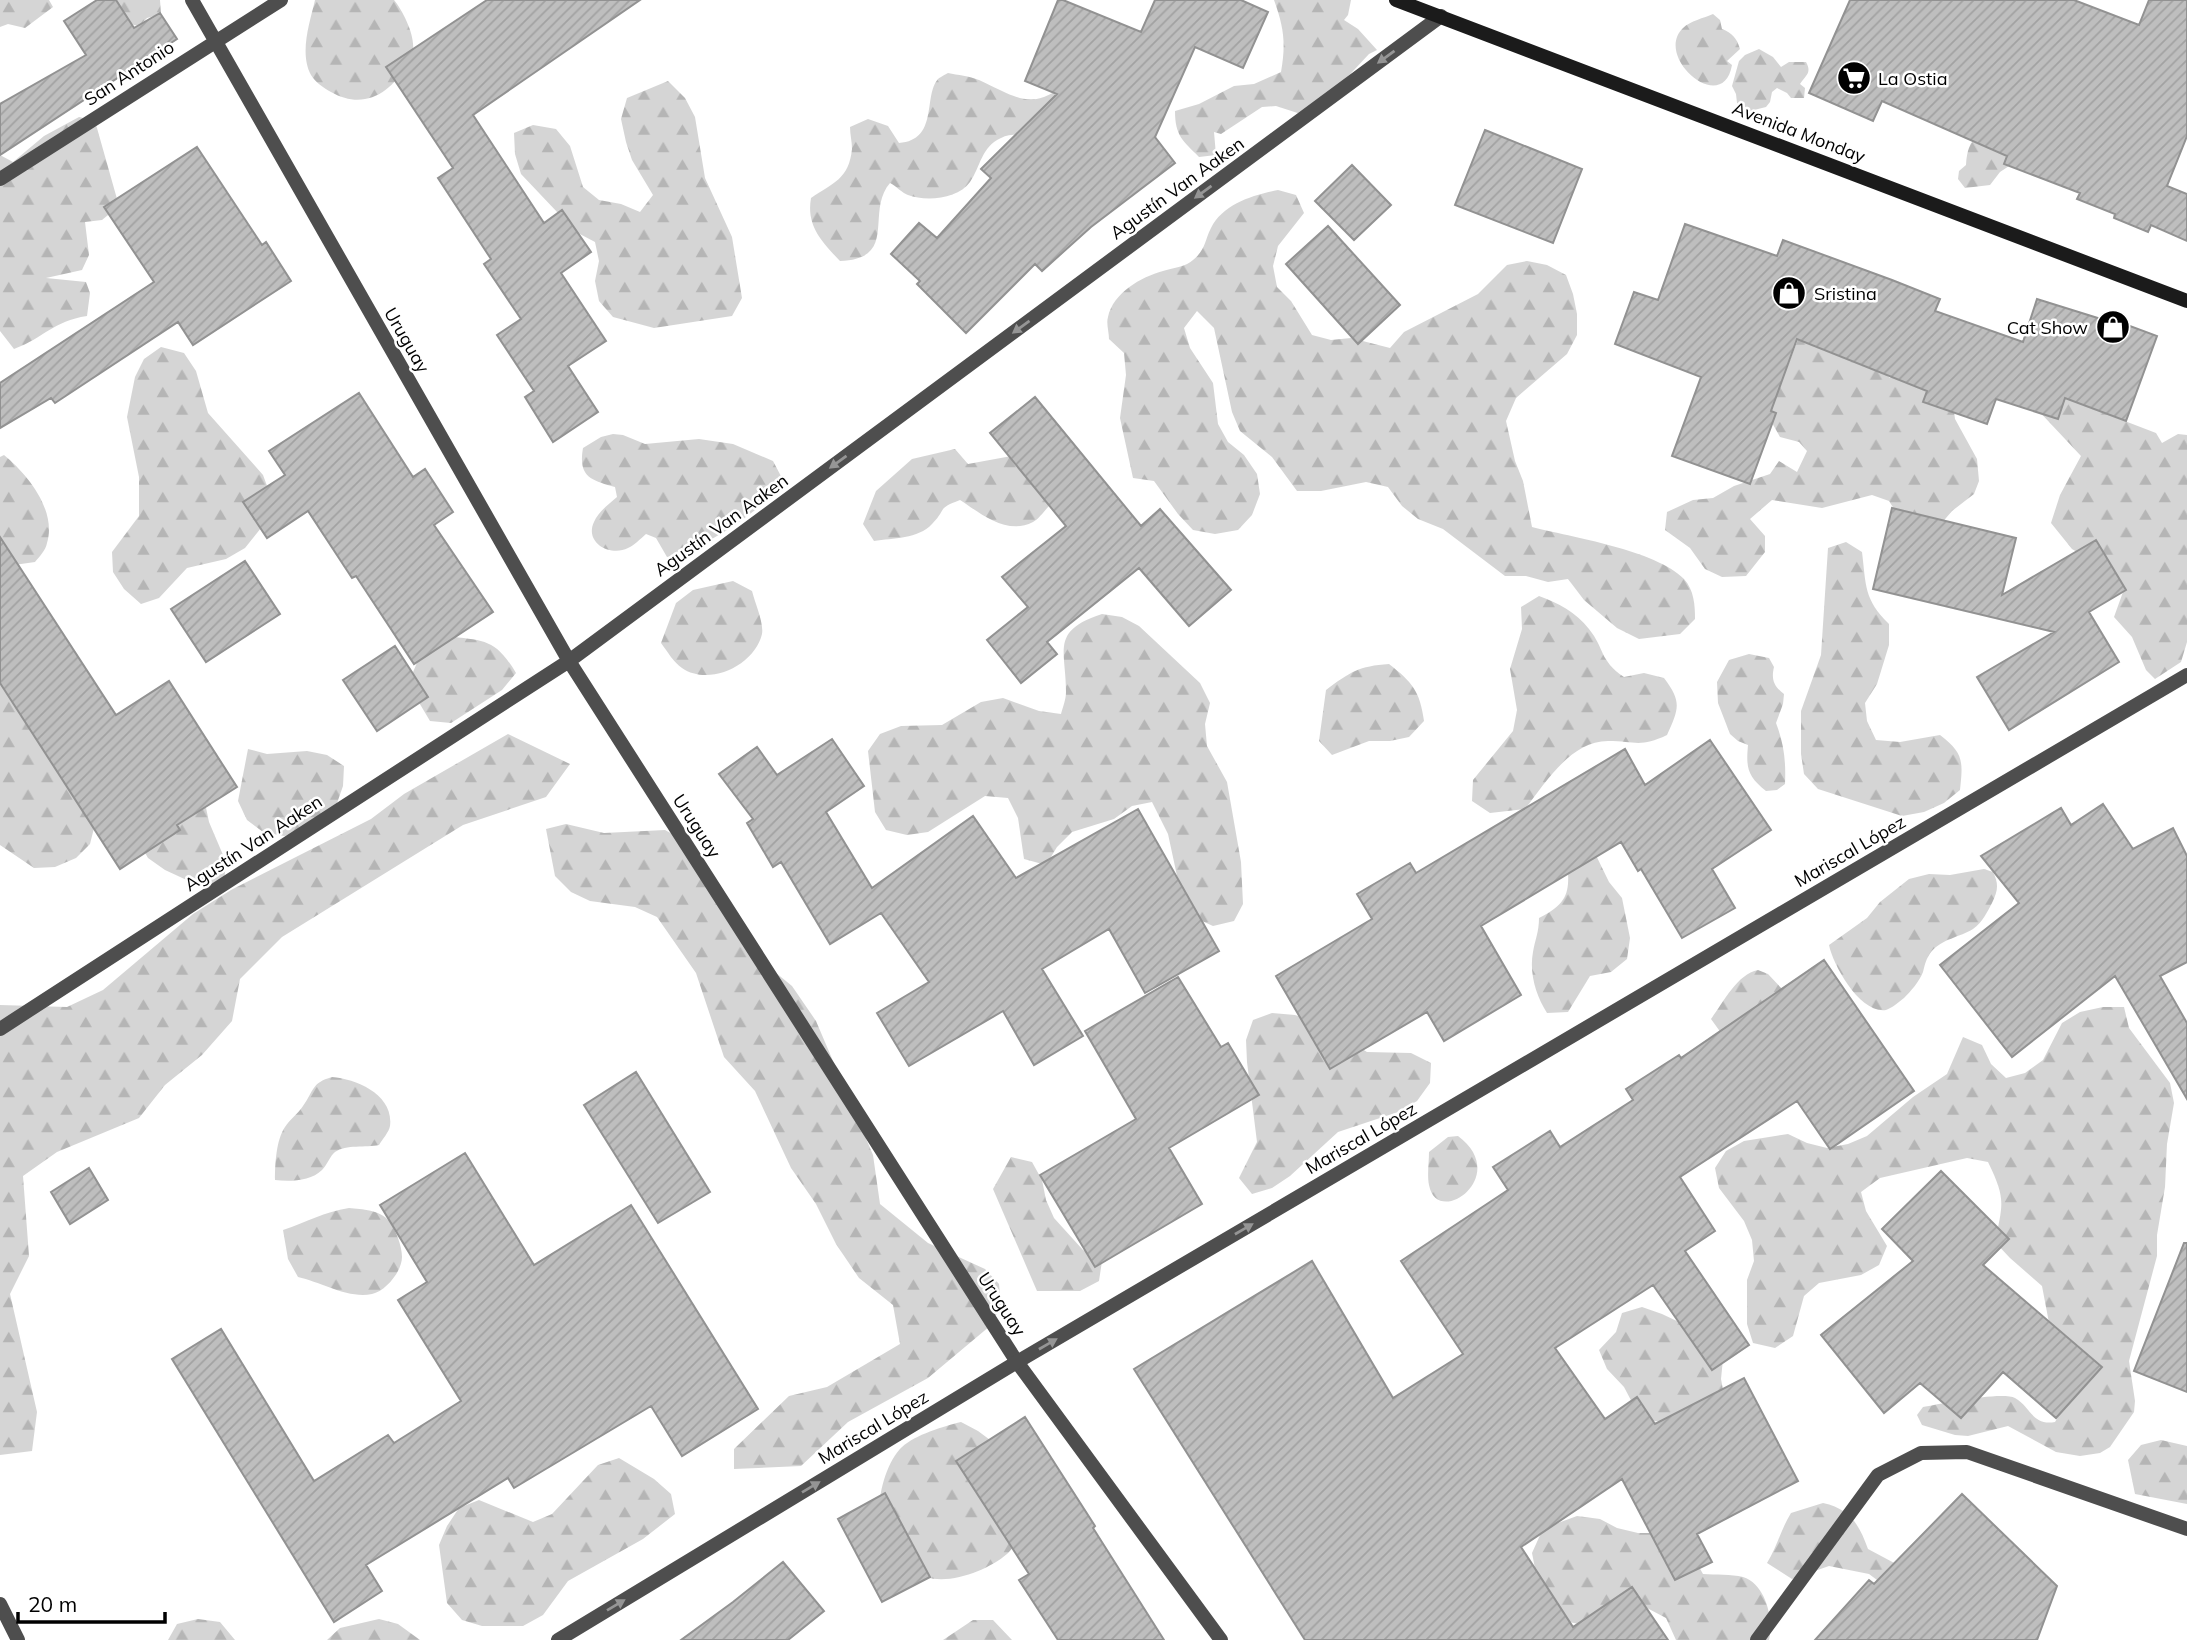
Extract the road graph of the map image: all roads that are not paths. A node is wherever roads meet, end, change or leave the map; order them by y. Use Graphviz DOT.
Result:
graph roads {
  1 [pos="192,0"];
  2 [pos="281,0"];
  3 [pos="1396,0"];
  4 [pos="1441,16"];
  5 [pos="214,41"];
  6 [pos="0,179"];
  7 [pos="2187,301"];
  8 [pos="569,661"];
  9 [pos="2187,675"];
  10 [pos="0,1029"];
  11 [pos="1017,1362"];
  12 [pos="2187,1529"];
  13 [pos="0,1604"];
  14 [pos="18,1640"];
  15 [pos="558,1640"];
  16 [pos="1221,1640"];
  17 [pos="1757,1640"];
  1 -- 5 [label="street, Uruguay"];
  2 -- 5 [label="street, San Antonio"];
  3 -- 4 [label="main road, Avenida Monday"];
  4 -- 7 [label="main road, Avenida Monday"];
  4 -- 8 [label="street, Agustín Van Aaken, one-way"];
  5 -- 6 [label="street, San Antonio"];
  5 -- 8 [label="street, Uruguay"];
  8 -- 10 [label="street, Agustín Van Aaken"];
  8 -- 11 [label="street, Uruguay"];
  11 -- 9 [label="street, Mariscal López, one-way"];
  15 -- 11 [label="street, Mariscal López, one-way"];
  11 -- 16 [label="street, Uruguay"];
  12 -- 17 [label="street"];
  13 -- 14 [label="street"];
}
